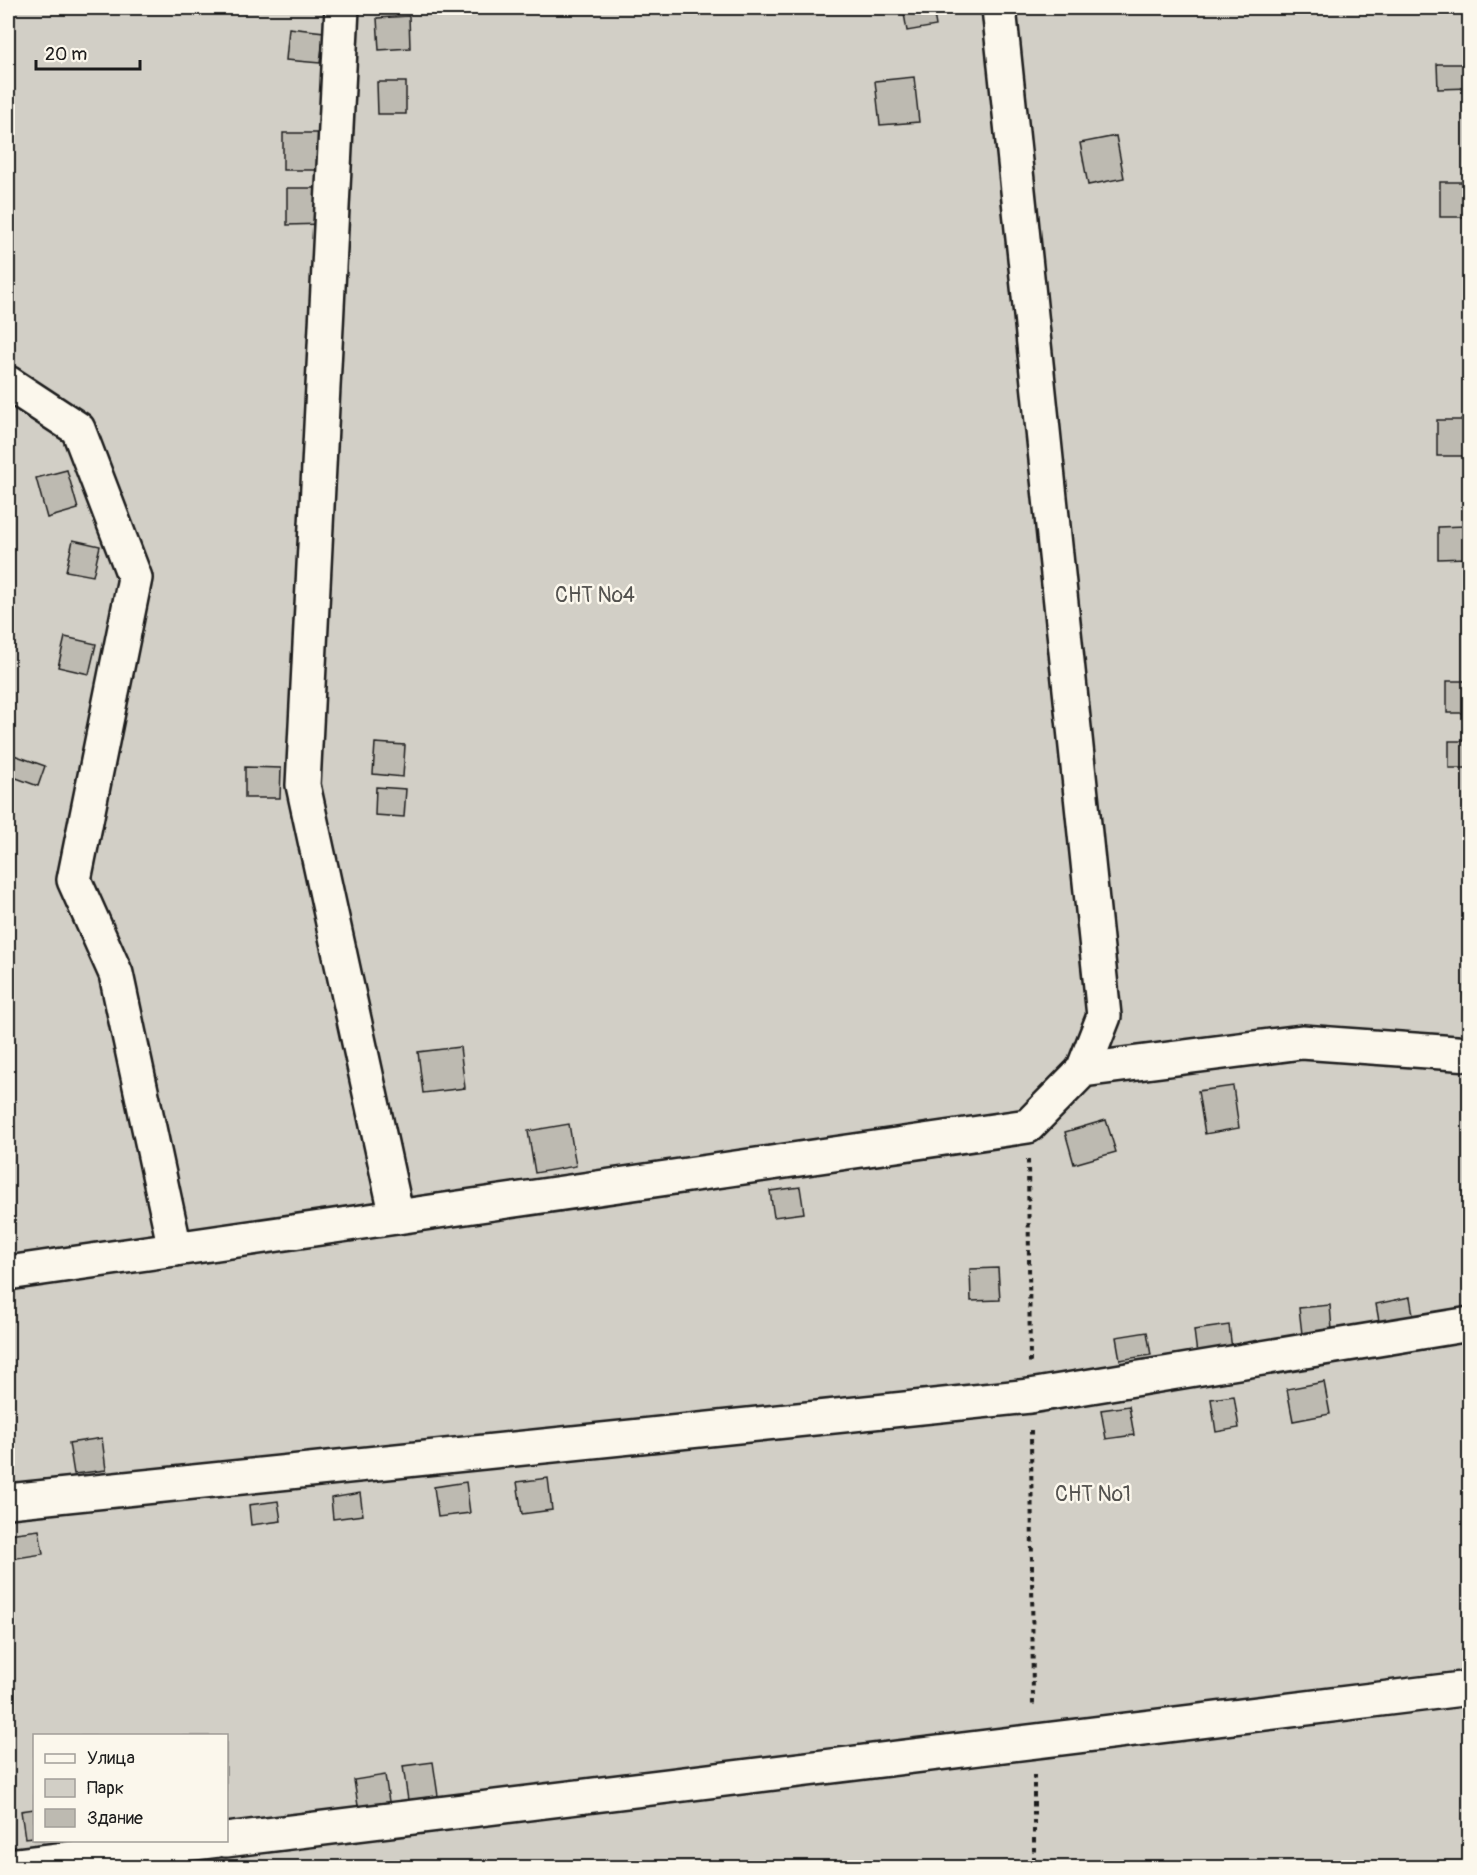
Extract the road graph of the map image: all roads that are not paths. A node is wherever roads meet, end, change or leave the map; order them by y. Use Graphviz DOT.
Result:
graph roads {
  1 [pos="342,8"];
  2 [pos="999,8"];
  3 [pos="8,383"];
  4 [pos="1470,1054"];
  5 [pos="1083,1070"];
  6 [pos="397,1217"];
  7 [pos="175,1249"];
  8 [pos="8,1273"];
  9 [pos="1470,1324"];
  10 [pos="8,1501"];
  11 [pos="1470,1688"];
  12 [pos="228,1839"];
  13 [pos="202,1842"];
  14 [pos="8,1866"];
  1 -- 6 [label="street"];
  2 -- 5 [label="street"];
  3 -- 7 [label="street"];
  4 -- 5 [label="street"];
  5 -- 6 [label="street"];
  6 -- 7 [label="street"];
  7 -- 8 [label="street"];
  9 -- 10 [label="street"];
  11 -- 12 [label="street"];
  13 -- 14 [label="street"];
}
